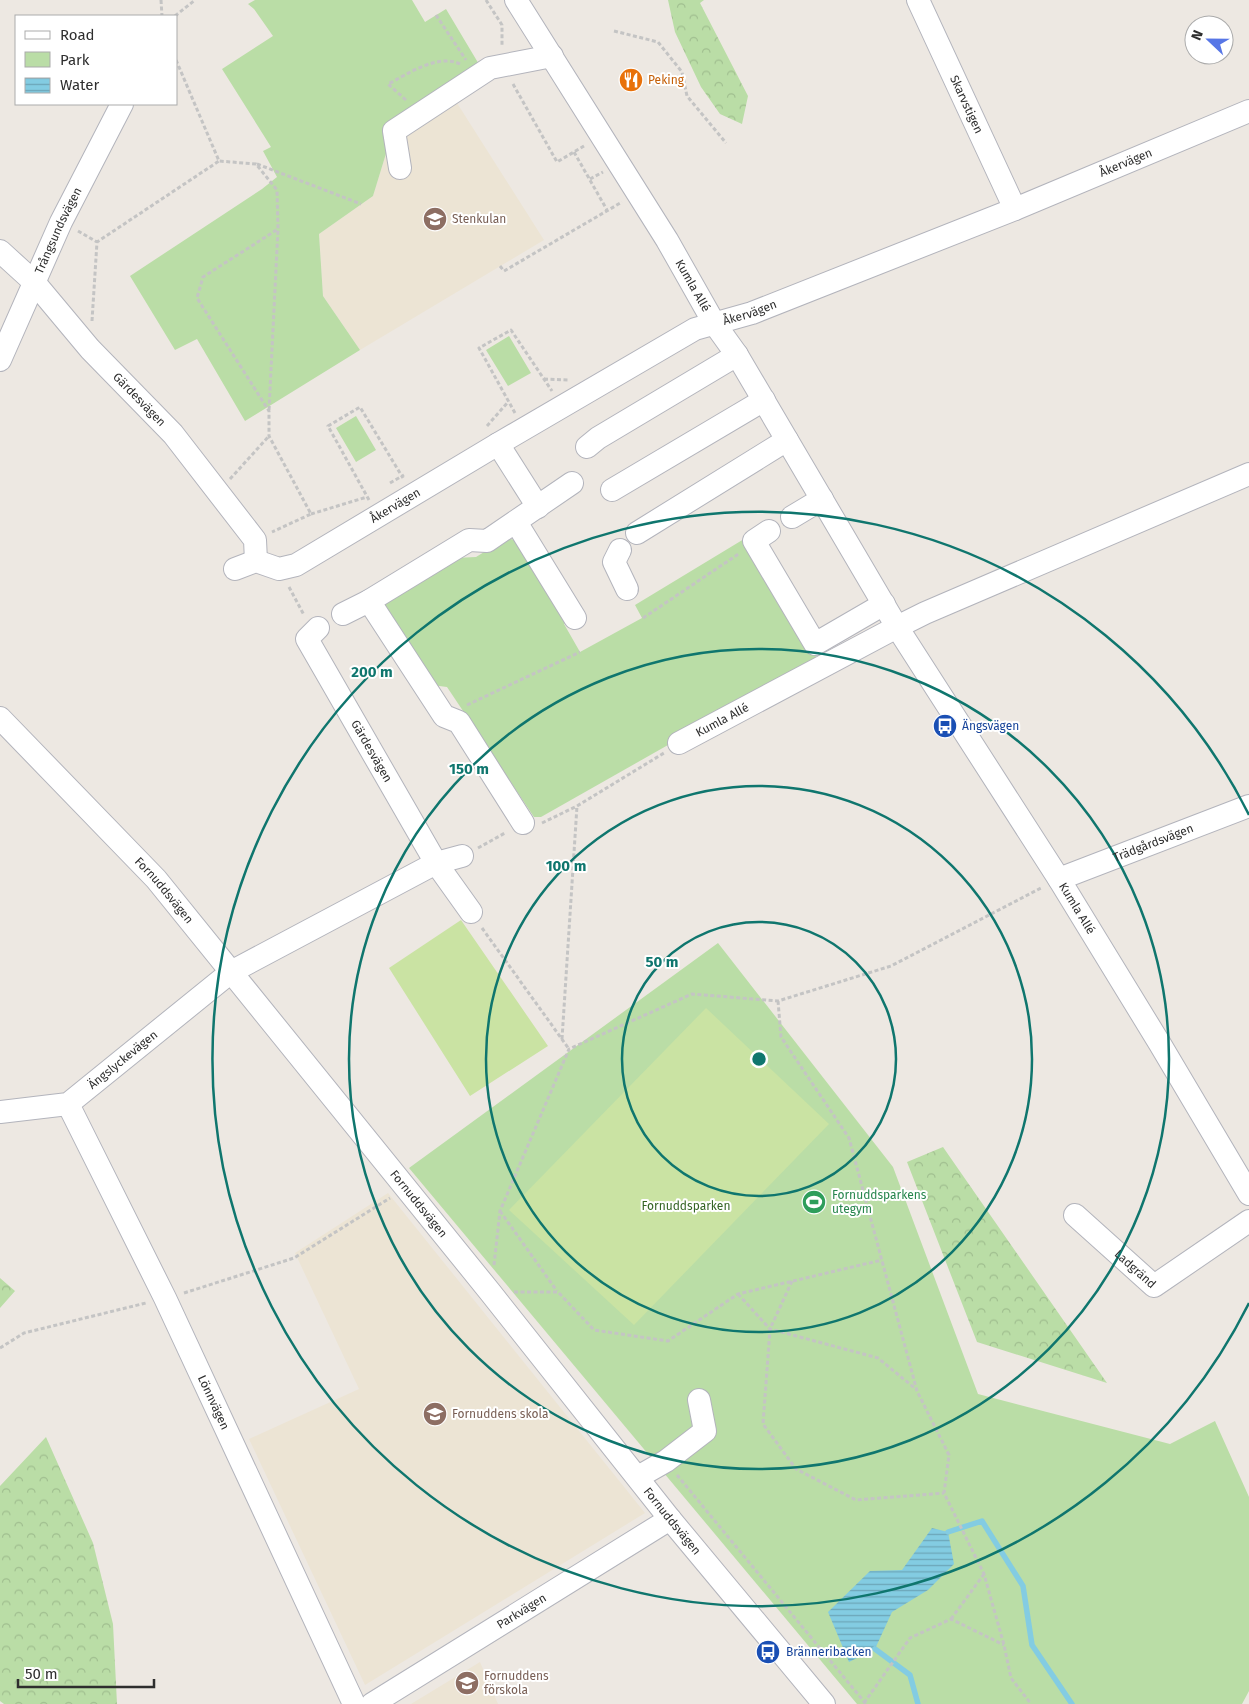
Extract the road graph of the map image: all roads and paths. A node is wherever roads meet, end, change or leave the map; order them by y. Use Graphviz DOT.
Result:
graph roads {
  1 [pos="161,0"];
  2 [pos="195,0"];
  3 [pos="486,0"];
  4 [pos="516,0"];
  5 [pos="918,0"];
  6 [pos="162,15"];
  7 [pos="176,15"];
  8 [pos="436,15"];
  9 [pos="614,31"];
  10 [pos="552,56"];
  11 [pos="178,65"];
  12 [pos="502,65"];
  13 [pos="480,74"];
  14 [pos="121,105"];
  15 [pos="1249,111"];
  16 [pos="422,113"];
  17 [pos="602,136"];
  18 [pos="726,143"];
  19 [pos="574,152"];
  20 [pos="219,161"];
  21 [pos="256,164"];
  22 [pos="400,168"];
  23 [pos="645,188"];
  24 [pos="361,204"];
  25 [pos="1015,208"];
  26 [pos="607,210"];
  27 [pos="278,229"];
  28 [pos="0,251"];
  29 [pos="500,266"];
  30 [pos="34,282"];
  31 [pos="714,323"];
  32 [pos="90,349"];
  33 [pos="738,355"];
  34 [pos="0,360"];
  35 [pos="764,400"];
  36 [pos="562,406"];
  37 [pos="269,411"];
  38 [pos="525,428"];
  39 [pos="269,436"];
  40 [pos="787,440"];
  41 [pos="498,444"];
  42 [pos="587,447"];
  43 [pos="1249,474"];
  44 [pos="572,483"];
  45 [pos="612,490"];
  46 [pos="218,492"];
  47 [pos="413,494"];
  48 [pos="822,499"];
  49 [pos="538,507"];
  50 [pos="378,516"];
  51 [pos="792,517"];
  52 [pos="516,522"];
  53 [pos="637,533"];
  54 [pos="762,537"];
  55 [pos="255,550"];
  56 [pos="620,550"];
  57 [pos="235,569"];
  58 [pos="279,569"];
  59 [pos="627,589"];
  60 [pos="369,601"];
  61 [pos="884,604"];
  62 [pos="343,614"];
  63 [pos="575,618"];
  64 [pos="643,618"];
  65 [pos="897,627"];
  66 [pos="313,634"];
  67 [pos="580,652"];
  68 [pos="444,716"];
  69 [pos="0,718"];
  70 [pos="679,743"];
  71 [pos="577,806"];
  72 [pos="1249,806"];
  73 [pos="523,823"];
  74 [pos="462,856"];
  75 [pos="436,863"];
  76 [pos="1059,878"];
  77 [pos="462,899"];
  78 [pos="231,972"];
  79 [pos="778,1001"];
  80 [pos="562,1039"];
  81 [pos="569,1049"];
  82 [pos="68,1104"];
  83 [pos="0,1112"];
  84 [pos="406,1188"];
  85 [pos="1249,1194"];
  86 [pos="500,1211"];
  87 [pos="1075,1215"];
  88 [pos="1249,1221"];
  89 [pos="882,1260"];
  90 [pos="792,1280"];
  91 [pos="490,1292"];
  92 [pos="558,1292"];
  93 [pos="738,1294"];
  94 [pos="165,1298"];
  95 [pos="770,1329"];
  96 [pos="0,1348"];
  97 [pos="917,1391"];
  98 [pos="699,1400"];
  99 [pos="666,1462"];
  100 [pos="638,1477"];
  101 [pos="944,1493"];
  102 [pos="670,1519"];
  103 [pos="984,1574"];
  104 [pos="951,1619"];
  105 [pos="1004,1645"];
  106 [pos="865,1703"];
  107 [pos="354,1704"];
  108 [pos="372,1704"];
  109 [pos="824,1704"];
  110 [pos="1031,1704"];
  1 -- 6 [label="path"];
  2 -- 7 [label="path"];
  3 -- 12 [label="path"];
  4 -- 10 [label="street, Kumla Allé"];
  5 -- 25 [label="street, Skarvstigen"];
  8 -- 13 [label="path"];
  9 -- 18 [label="path"];
  10 -- 12 [label="street"];
  10 -- 17 [label="street, Kumla Allé"];
  11 -- 20 [label="path"];
  12 -- 13 [label="street"];
  12 -- 19 [label="path"];
  13 -- 16 [label="street"];
  13 -- 16 [label="path"];
  14 -- 30 [label="street, Trångsundsvägen"];
  15 -- 25 [label="street, Åkervägen"];
  16 -- 22 [label="street"];
  17 -- 19 [label="path"];
  17 -- 23 [label="street, Kumla Allé"];
  19 -- 26 [label="path"];
  20 -- 21 [label="path"];
  20 -- 32 [label="path"];
  21 -- 24 [label="path"];
  21 -- 27 [label="path"];
  23 -- 26 [label="path"];
  23 -- 31 [label="street, Kumla Allé"];
  25 -- 31 [label="street, Åkervägen"];
  26 -- 29 [label="path"];
  27 -- 37 [label="path"];
  27 -- 37 [label="path"];
  28 -- 30 [label="street, Gärdesvägen"];
  30 -- 32 [label="street, Gärdesvägen"];
  30 -- 34 [label="street, Trångsundsvägen"];
  31 -- 33 [label="street, Kumla Allé"];
  31 -- 36 [label="street, Åkervägen"];
  32 -- 46 [label="street, Gärdesvägen"];
  33 -- 35 [label="street, Kumla Allé"];
  33 -- 42 [label="street"];
  35 -- 40 [label="street, Kumla Allé"];
  35 -- 45 [label="street"];
  36 -- 38 [label="street, Åkervägen"];
  36 -- 38 [label="path"];
  37 -- 39 [label="path"];
  38 -- 41 [label="street, Åkervägen"];
  39 -- 46 [label="path"];
  39 -- 55 [label="path"];
  40 -- 48 [label="street, Kumla Allé"];
  40 -- 53 [label="street"];
  41 -- 47 [label="street, Åkervägen"];
  41 -- 49 [label="street"];
  43 -- 65 [label="street"];
  44 -- 49 [label="street"];
  46 -- 55 [label="street, Gärdesvägen"];
  47 -- 50 [label="street, Åkervägen"];
  47 -- 50 [label="path"];
  48 -- 51 [label="street"];
  48 -- 61 [label="street, Kumla Allé"];
  49 -- 52 [label="street"];
  50 -- 58 [label="street, Åkervägen"];
  52 -- 60 [label="street"];
  52 -- 63 [label="street"];
  54 -- 61 [label="street"];
  54 -- 64 [label="path"];
  55 -- 57 [label="street"];
  55 -- 58 [label="street"];
  56 -- 59 [label="street"];
  58 -- 66 [label="path"];
  60 -- 62 [label="street"];
  60 -- 68 [label="street"];
  61 -- 65 [label="street, Kumla Allé"];
  65 -- 70 [label="street, Kumla Allé"];
  65 -- 76 [label="street, Kumla Allé"];
  66 -- 75 [label="street, Gärdesvägen"];
  67 -- 68 [label="path"];
  68 -- 73 [label="street"];
  69 -- 78 [label="street, Fornuddsvägen"];
  70 -- 71 [label="path"];
  71 -- 73 [label="path"];
  71 -- 80 [label="path"];
  72 -- 76 [label="street, Trädgårdsvägen"];
  73 -- 74 [label="path"];
  74 -- 75 [label="street"];
  75 -- 77 [label="street, Gärdesvägen"];
  75 -- 78 [label="street"];
  76 -- 79 [label="path"];
  76 -- 85 [label="street, Kumla Allé"];
  77 -- 80 [label="path"];
  78 -- 82 [label="street, Ängslyckevägen"];
  78 -- 84 [label="street, Fornuddsvägen"];
  79 -- 81 [label="path"];
  79 -- 89 [label="path"];
  80 -- 81 [label="path"];
  81 -- 86 [label="path"];
  82 -- 83 [label="street"];
  82 -- 94 [label="street, Lönnvägen"];
  84 -- 91 [label="street, Fornuddsvägen"];
  84 -- 94 [label="path"];
  86 -- 91 [label="path"];
  86 -- 92 [label="path"];
  87 -- 88 [label="street, Ladgränd"];
  89 -- 90 [label="path"];
  89 -- 97 [label="path"];
  90 -- 93 [label="path"];
  90 -- 95 [label="path"];
  91 -- 92 [label="path"];
  91 -- 100 [label="street, Fornuddsvägen"];
  92 -- 93 [label="path"];
  93 -- 95 [label="path"];
  94 -- 96 [label="path"];
  94 -- 107 [label="street, Lönnvägen"];
  95 -- 97 [label="path"];
  95 -- 101 [label="path"];
  97 -- 101 [label="path"];
  98 -- 99 [label="street"];
  99 -- 100 [label="street"];
  99 -- 106 [label="path"];
  100 -- 102 [label="street, Fornuddsvägen"];
  101 -- 103 [label="path"];
  102 -- 108 [label="street, Parkvägen"];
  102 -- 109 [label="street, Fornuddsvägen"];
  103 -- 104 [label="path"];
  103 -- 105 [label="path"];
  104 -- 105 [label="path"];
  104 -- 106 [label="path"];
  105 -- 110 [label="path"];
}
